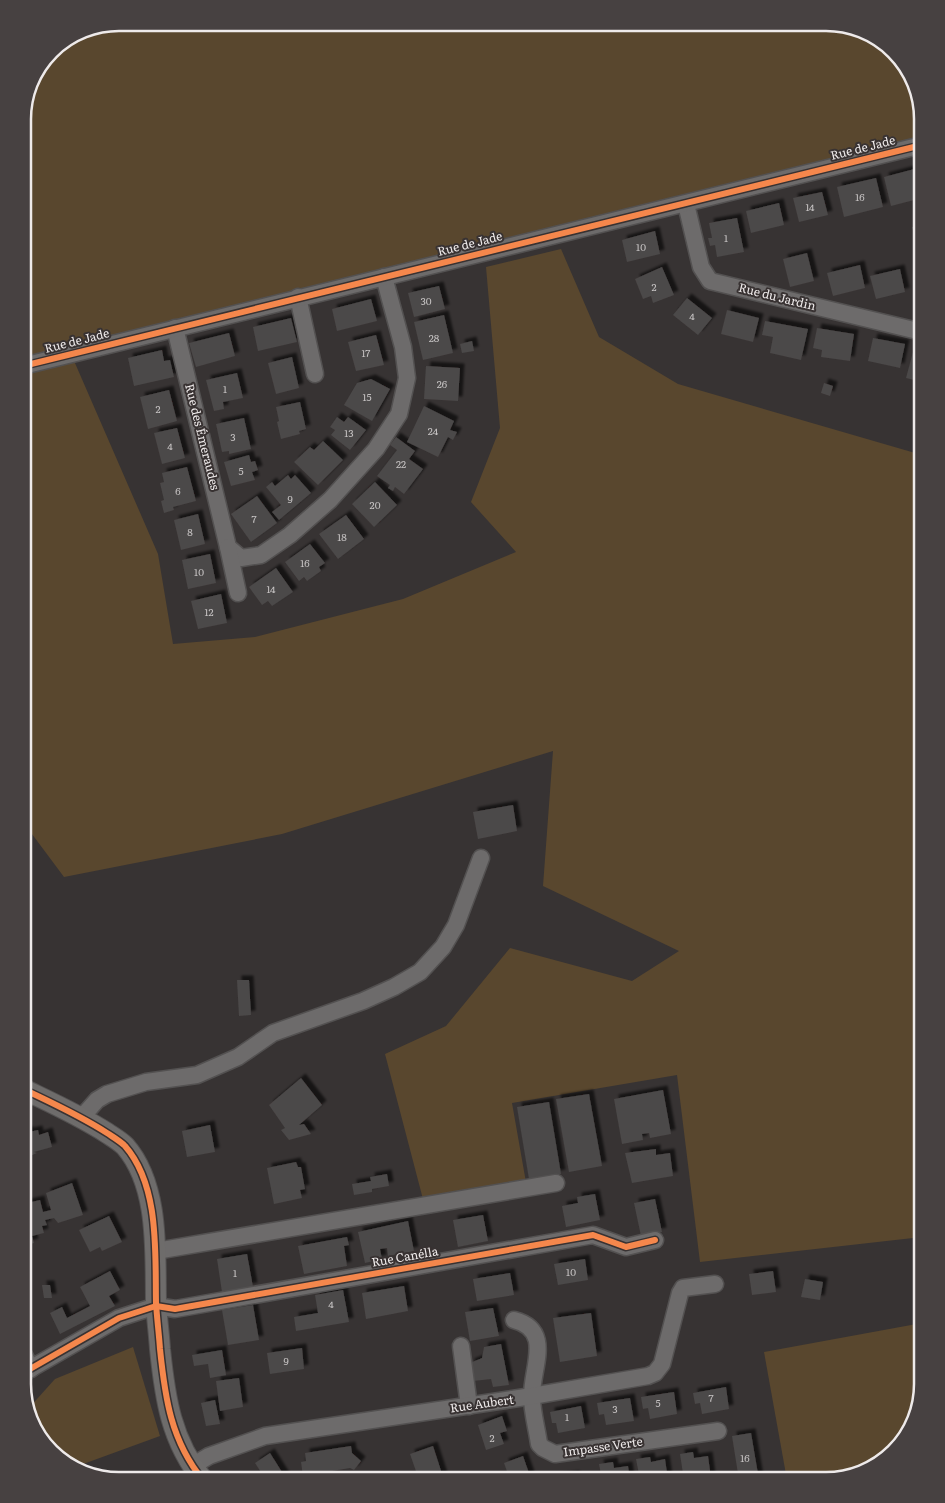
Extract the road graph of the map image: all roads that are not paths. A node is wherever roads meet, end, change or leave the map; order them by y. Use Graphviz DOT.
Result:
graph roads {
  1 [pos="914,147"];
  2 [pos="686,204"];
  3 [pos="384,277"];
  4 [pos="298,297"];
  5 [pos="175,328"];
  6 [pos="914,330"];
  7 [pos="31,364"];
  8 [pos="315,374"];
  9 [pos="228,547"];
  10 [pos="238,593"];
  11 [pos="481,858"];
  12 [pos="31,1093"];
  13 [pos="82,1117"];
  14 [pos="556,1183"];
  15 [pos="655,1240"];
  16 [pos="156,1251"];
  17 [pos="715,1284"];
  18 [pos="156,1306"];
  19 [pos="514,1320"];
  20 [pos="461,1346"];
  21 [pos="31,1369"];
  22 [pos="532,1396"];
  23 [pos="468,1406"];
  24 [pos="718,1431"];
  25 [pos="197,1472"];
  26 [pos="199,1472"];
  1 -- 2 [label="street, Rue de Jade"];
  2 -- 3 [label="street, Rue de Jade"];
  2 -- 6 [label="street, Rue du Jardin"];
  3 -- 4 [label="street, Rue de Jade"];
  3 -- 9 [label="street"];
  4 -- 5 [label="street, Rue de Jade"];
  4 -- 8 [label="street"];
  5 -- 7 [label="street, Rue de Jade"];
  5 -- 9 [label="street, Rue des Émeraudes"];
  9 -- 10 [label="street, Rue des Émeraudes"];
  11 -- 13 [label="street"];
  12 -- 13 [label="main road"];
  13 -- 16 [label="main road"];
  14 -- 16 [label="street"];
  15 -- 18 [label="street, Rue Canélla"];
  16 -- 18 [label="main road"];
  17 -- 22 [label="street, Rue Aubert"];
  18 -- 21 [label="street"];
  18 -- 25 [label="main road"];
  19 -- 22 [label="street, Impasse Verte"];
  20 -- 23 [label="street"];
  22 -- 23 [label="street, Rue Aubert"];
  22 -- 24 [label="street, Impasse Verte"];
  23 -- 26 [label="street, Rue Aubert"];
}
